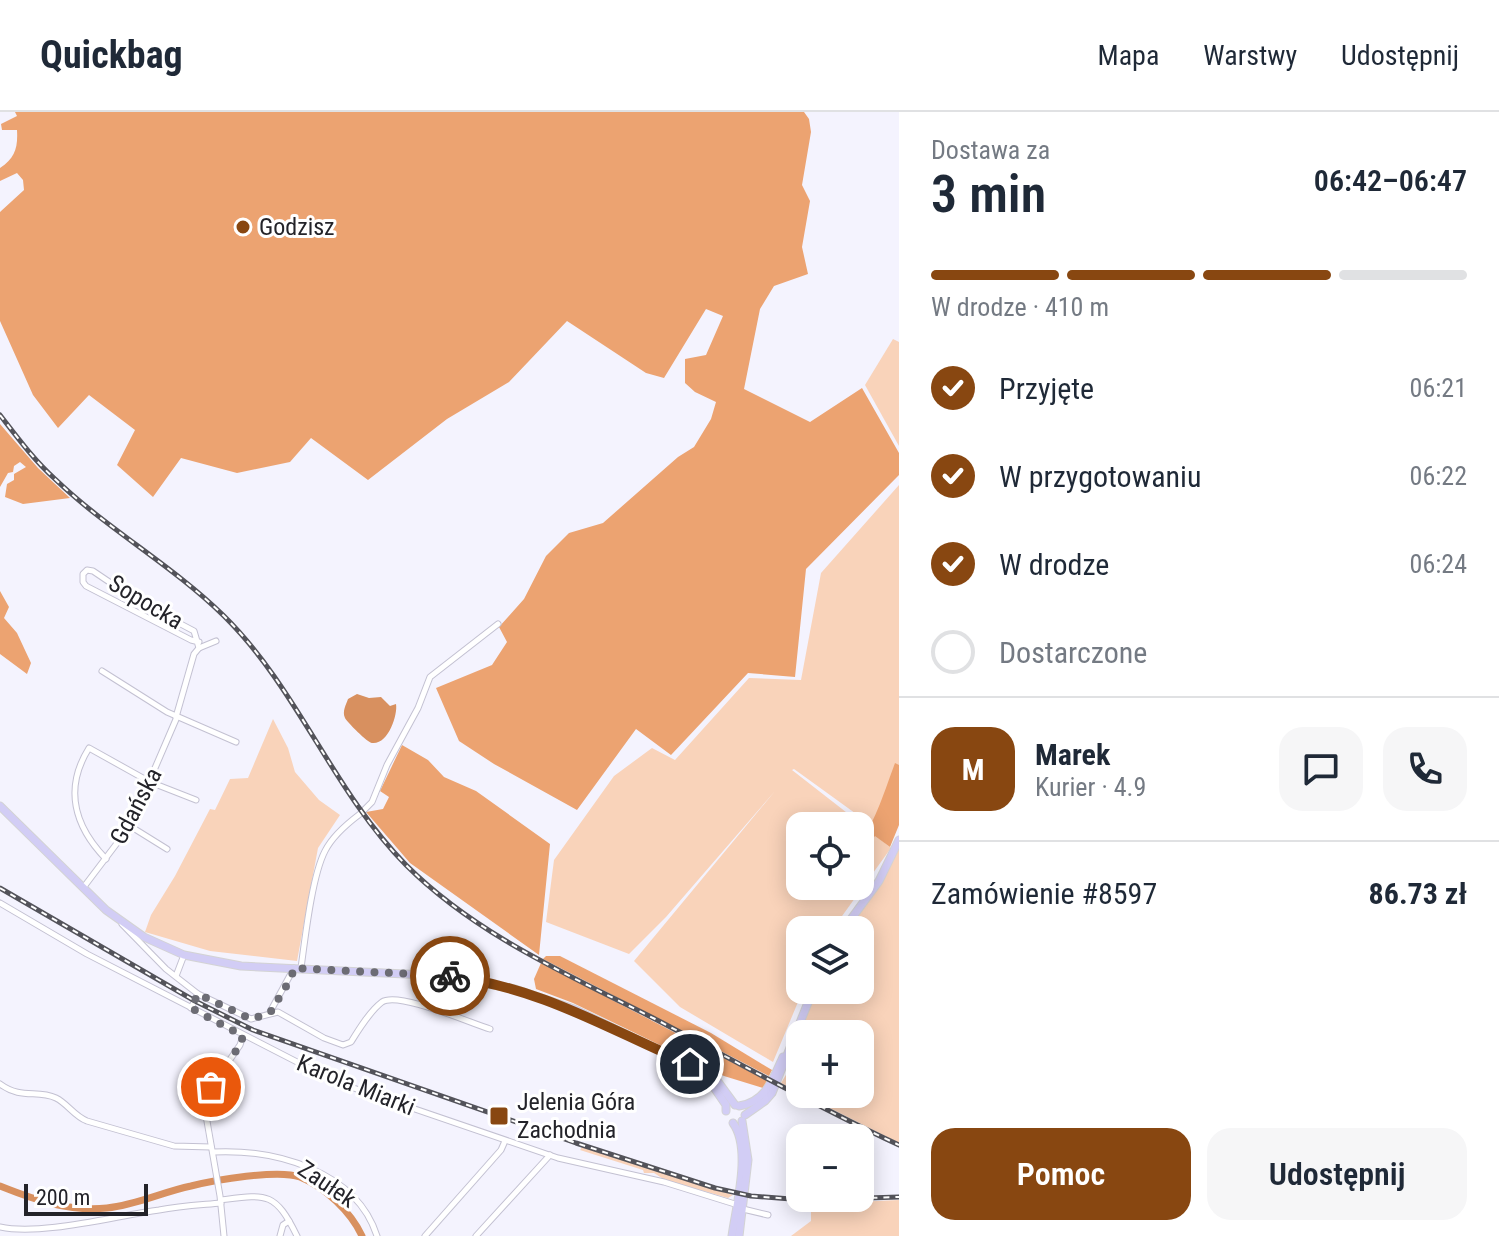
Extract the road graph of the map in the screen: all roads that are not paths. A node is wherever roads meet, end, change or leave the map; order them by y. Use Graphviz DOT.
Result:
graph roads {
  1 [pos="498,624"];
  2 [pos="216,641"];
  3 [pos="199,645"];
  4 [pos="102,671"];
  5 [pos="177,717"];
  6 [pos="236,742"];
  7 [pos="150,782"];
  8 [pos="196,800"];
  9 [pos="0,806"];
  10 [pos="130,826"];
  11 [pos="899,840"];
  12 [pos="167,849"];
  13 [pos="106,859"];
  14 [pos="83,888"];
  15 [pos="0,903"];
  16 [pos="853,916"];
  17 [pos="119,920"];
  18 [pos="184,955"];
  19 [pos="298,968"];
  20 [pos="176,977"];
  21 [pos="198,994"];
  22 [pos="191,1008"];
  23 [pos="270,1013"];
  24 [pos="490,1029"];
  25 [pos="243,1036"];
  26 [pos="786,1052"];
  27 [pos="786,1057"];
  28 [pos="692,1065"];
  29 [pos="0,1084"];
  30 [pos="737,1106"];
  31 [pos="726,1111"];
  32 [pos="743,1118"];
  33 [pos="733,1123"];
  34 [pos="505,1141"];
  35 [pos="213,1152"];
  36 [pos="550,1155"];
  37 [pos="221,1200"];
  38 [pos="740,1210"];
  39 [pos="768,1215"];
  40 [pos="289,1221"];
  41 [pos="2,1231"];
  42 [pos="224,1236"];
  43 [pos="280,1236"];
  44 [pos="297,1236"];
  45 [pos="377,1236"];
  46 [pos="425,1236"];
  47 [pos="476,1236"];
  48 [pos="732,1236"];
  49 [pos="739,1236"];
  1 -- 19 [label="street"];
  2 -- 3 [label="street"];
  3 -- 3 [label="street, Sopocka"];
  3 -- 5 [label="street, Gdańska"];
  4 -- 5 [label="street"];
  5 -- 6 [label="street"];
  5 -- 7 [label="street, Gdańska"];
  7 -- 8 [label="street"];
  7 -- 10 [label="street, Gdańska"];
  7 -- 13 [label="street"];
  9 -- 14 [label="main road"];
  10 -- 12 [label="street"];
  10 -- 13 [label="street, Gdańska"];
  11 -- 16 [label="main road"];
  13 -- 14 [label="street, Gdańska"];
  14 -- 17 [label="main road"];
  15 -- 22 [label="street, Karola Miarki"];
  17 -- 18 [label="main road"];
  17 -- 20 [label="street"];
  18 -- 19 [label="main road"];
  18 -- 20 [label="street"];
  19 -- 23 [label="street"];
  19 -- 28 [label="main road"];
  20 -- 21 [label="street"];
  21 -- 22 [label="street"];
  21 -- 23 [label="street"];
  22 -- 25 [label="street, Karola Miarki"];
  23 -- 24 [label="street"];
  25 -- 34 [label="street, Karola Miarki"];
  25 -- 35 [label="street"];
  26 -- 30 [label="main road"];
  27 -- 32 [label="main road"];
  28 -- 30 [label="main road"];
  28 -- 31 [label="main road"];
  29 -- 35 [label="street, Zaułek"];
  30 -- 31 [label="main road"];
  30 -- 32 [label="main road"];
  31 -- 33 [label="main road"];
  32 -- 33 [label="main road"];
  32 -- 38 [label="main road"];
  33 -- 38 [label="main road"];
  34 -- 36 [label="street, Karola Miarki"];
  34 -- 46 [label="street"];
  35 -- 37 [label="street"];
  35 -- 45 [label="street, Zaułek"];
  36 -- 38 [label="street, Karola Miarki"];
  36 -- 47 [label="street"];
  37 -- 40 [label="street"];
  37 -- 41 [label="street"];
  37 -- 42 [label="street"];
  38 -- 39 [label="street, Karola Miarki"];
  38 -- 48 [label="main road"];
  38 -- 49 [label="main road"];
  40 -- 43 [label="street"];
  40 -- 44 [label="street"];
}
